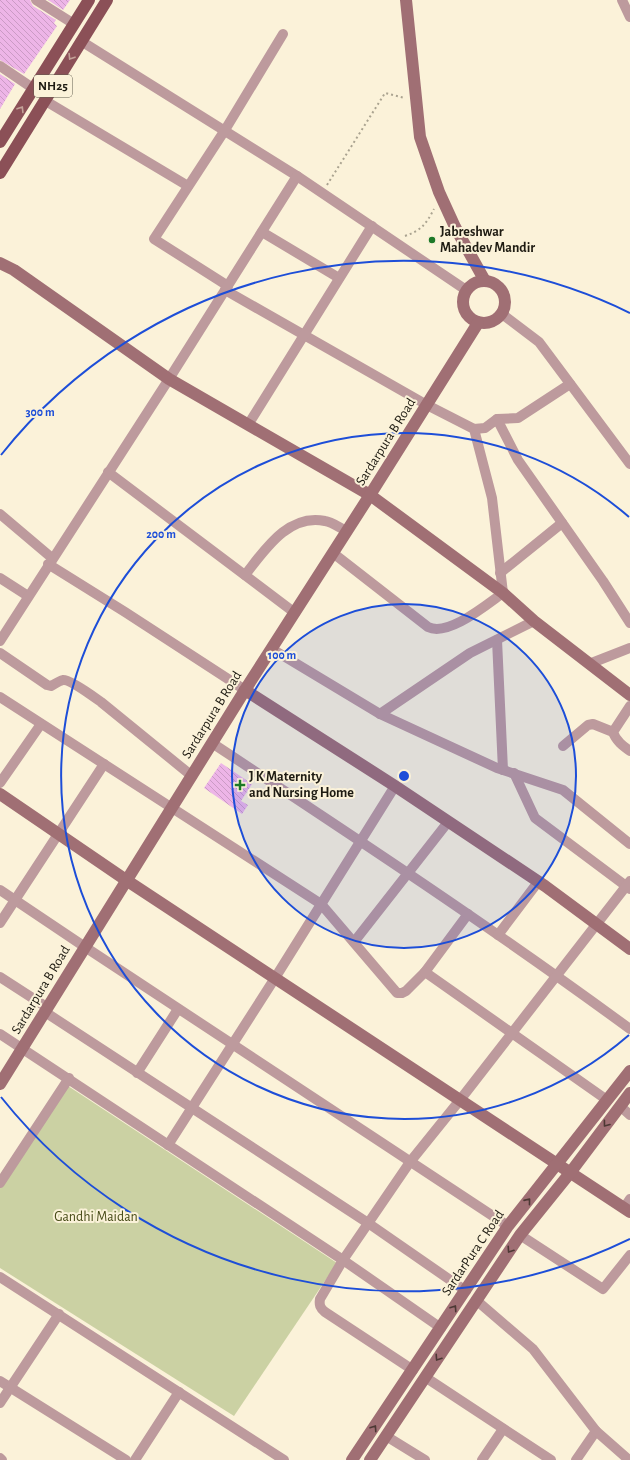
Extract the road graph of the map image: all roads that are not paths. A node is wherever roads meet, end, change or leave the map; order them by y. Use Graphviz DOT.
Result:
graph roads {
  1 [pos="36,0"];
  2 [pos="89,0"];
  3 [pos="107,0"];
  4 [pos="406,0"];
  5 [pos="622,0"];
  6 [pos="630,17"];
  7 [pos="74,24"];
  8 [pos="283,34"];
  9 [pos="80,42"];
  10 [pos="0,66"];
  11 [pos="34,89"];
  12 [pos="44,100"];
  13 [pos="225,130"];
  14 [pos="0,142"];
  15 [pos="0,173"];
  16 [pos="298,176"];
  17 [pos="188,186"];
  18 [pos="372,226"];
  19 [pos="262,232"];
  20 [pos="0,263"];
  21 [pos="339,278"];
  22 [pos="485,281"];
  23 [pos="226,288"];
  24 [pos="466,290"];
  25 [pos="502,314"];
  26 [pos="478,323"];
  27 [pos="304,334"];
  28 [pos="169,379"];
  29 [pos="570,384"];
  30 [pos="427,405"];
  31 [pos="497,419"];
  32 [pos="248,425"];
  33 [pos="474,428"];
  34 [pos="630,464"];
  35 [pos="108,472"];
  36 [pos="370,495"];
  37 [pos="0,514"];
  38 [pos="562,523"];
  39 [pos="347,531"];
  40 [pos="333,553"];
  41 [pos="50,561"];
  42 [pos="500,573"];
  43 [pos="245,575"];
  44 [pos="0,578"];
  45 [pos="503,594"];
  46 [pos="28,596"];
  47 [pos="295,613"];
  48 [pos="534,621"];
  49 [pos="630,623"];
  50 [pos="0,640"];
  51 [pos="497,640"];
  52 [pos="272,648"];
  53 [pos="630,648"];
  54 [pos="0,653"];
  55 [pos="589,664"];
  56 [pos="245,690"];
  57 [pos="630,695"];
  58 [pos="0,697"];
  59 [pos="630,706"];
  60 [pos="380,714"];
  61 [pos="41,724"];
  62 [pos="613,732"];
  63 [pos="212,743"];
  64 [pos="563,746"];
  65 [pos="630,751"];
  66 [pos="104,764"];
  67 [pos="503,770"];
  68 [pos="514,773"];
  69 [pos="192,776"];
  70 [pos="0,783"];
  71 [pos="395,786"];
  72 [pos="0,794"];
  73 [pos="172,808"];
  74 [pos="448,822"];
  75 [pos="58,834"];
  76 [pos="361,840"];
  77 [pos="630,844"];
  78 [pos="409,874"];
  79 [pos="126,880"];
  80 [pos="538,882"];
  81 [pos="629,885"];
  82 [pos="0,890"];
  83 [pos="15,900"];
  84 [pos="321,904"];
  85 [pos="468,914"];
  86 [pos="0,923"];
  87 [pos="597,924"];
  88 [pos="498,934"];
  89 [pos="354,942"];
  90 [pos="85,948"];
  91 [pos="630,949"];
  92 [pos="425,972"];
  93 [pos="557,976"];
  94 [pos="0,977"];
  95 [pos="275,978"];
  96 [pos="178,1009"];
  97 [pos="46,1010"];
  98 [pos="630,1029"];
  99 [pos="512,1033"];
  100 [pos="0,1034"];
  101 [pos="232,1044"];
  102 [pos="23,1049"];
  103 [pos="630,1071"];
  104 [pos="137,1072"];
  105 [pos="68,1078"];
  106 [pos="0,1084"];
  107 [pos="630,1093"];
  108 [pos="460,1100"];
  109 [pos="607,1100"];
  110 [pos="620,1106"];
  111 [pos="192,1108"];
  112 [pos="630,1115"];
  113 [pos="168,1145"];
  114 [pos="410,1162"];
  115 [pos="558,1164"];
  116 [pos="570,1173"];
  117 [pos="0,1183"];
  118 [pos="628,1206"];
  119 [pos="368,1223"];
  120 [pos="508,1226"];
  121 [pos="520,1236"];
  122 [pos="630,1255"];
  123 [pos="343,1260"];
  124 [pos="0,1277"];
  125 [pos="466,1291"];
  126 [pos="476,1300"];
  127 [pos="59,1314"];
  128 [pos="441,1328"];
  129 [pos="413,1370"];
  130 [pos="425,1377"];
  131 [pos="0,1380"];
  132 [pos="10,1387"];
  133 [pos="179,1392"];
  134 [pos="0,1403"];
  135 [pos="503,1429"];
  136 [pos="596,1431"];
  137 [pos="386,1436"];
  138 [pos="126,1460"];
  139 [pos="135,1460"];
  140 [pos="284,1460"];
  141 [pos="352,1460"];
  142 [pos="370,1460"];
  143 [pos="425,1460"];
  144 [pos="482,1460"];
  145 [pos="551,1460"];
  146 [pos="576,1460"];
  147 [pos="629,1460"];
  1 -- 7 [label="street"];
  2 -- 7 [label="main road, NH25"];
  3 -- 9 [label="main road, NH25"];
  4 -- 22 [label="street"];
  5 -- 6 [label="street"];
  7 -- 11 [label="main road, NH25"];
  8 -- 13 [label="street"];
  9 -- 12 [label="main road, NH25, one-way"];
  9 -- 13 [label="street"];
  10 -- 11 [label="street"];
  14 -- 11 [label="main road, NH25, one-way"];
  12 -- 15 [label="main road, NH25"];
  12 -- 17 [label="street"];
  13 -- 16 [label="street"];
  13 -- 17 [label="street"];
  16 -- 18 [label="street"];
  16 -- 19 [label="street"];
  17 -- 23 [label="street"];
  18 -- 21 [label="street"];
  18 -- 24 [label="street"];
  19 -- 21 [label="street"];
  19 -- 23 [label="street"];
  20 -- 28 [label="street"];
  21 -- 27 [label="street"];
  22 -- 24 [label="street"];
  22 -- 25 [label="street"];
  23 -- 27 [label="street"];
  23 -- 28 [label="street"];
  24 -- 26 [label="street"];
  25 -- 26 [label="street"];
  25 -- 29 [label="street"];
  26 -- 30 [label="street, Sardarpura B Road"];
  27 -- 30 [label="street"];
  27 -- 32 [label="street"];
  28 -- 32 [label="street"];
  28 -- 35 [label="street"];
  29 -- 31 [label="street"];
  29 -- 34 [label="street"];
  30 -- 33 [label="street"];
  30 -- 36 [label="street, Sardarpura B Road"];
  31 -- 33 [label="street"];
  31 -- 38 [label="street"];
  32 -- 36 [label="street"];
  33 -- 42 [label="street"];
  35 -- 41 [label="street"];
  35 -- 43 [label="street"];
  36 -- 39 [label="street, Sardarpura B Road"];
  36 -- 45 [label="street"];
  37 -- 41 [label="street"];
  38 -- 42 [label="street"];
  38 -- 49 [label="street"];
  39 -- 40 [label="street, Sardarpura B Road"];
  39 -- 43 [label="street"];
  40 -- 45 [label="street"];
  40 -- 47 [label="street, Sardarpura B Road"];
  41 -- 46 [label="street"];
  41 -- 56 [label="street"];
  42 -- 45 [label="street"];
  43 -- 47 [label="street"];
  44 -- 46 [label="street"];
  45 -- 48 [label="street"];
  46 -- 50 [label="street"];
  47 -- 52 [label="street, Sardarpura B Road"];
  48 -- 51 [label="street"];
  48 -- 55 [label="street"];
  51 -- 60 [label="street"];
  51 -- 67 [label="street"];
  52 -- 56 [label="street, Sardarpura B Road"];
  52 -- 60 [label="street"];
  53 -- 55 [label="street"];
  54 -- 69 [label="street"];
  55 -- 57 [label="street"];
  56 -- 63 [label="street, Sardarpura B Road"];
  56 -- 71 [label="street"];
  58 -- 61 [label="street"];
  59 -- 62 [label="street"];
  60 -- 67 [label="street"];
  61 -- 66 [label="street"];
  61 -- 70 [label="street"];
  62 -- 64 [label="street"];
  62 -- 65 [label="street"];
  63 -- 69 [label="street, Sardarpura B Road"];
  63 -- 76 [label="street"];
  66 -- 73 [label="street"];
  66 -- 75 [label="street"];
  67 -- 68 [label="street"];
  68 -- 77 [label="street"];
  68 -- 81 [label="street"];
  69 -- 73 [label="street, Sardarpura B Road"];
  71 -- 74 [label="street"];
  71 -- 76 [label="street"];
  72 -- 75 [label="street"];
  73 -- 79 [label="street, Sardarpura B Road"];
  73 -- 84 [label="street"];
  74 -- 78 [label="street"];
  74 -- 80 [label="street"];
  75 -- 79 [label="street"];
  75 -- 83 [label="street"];
  76 -- 78 [label="street"];
  76 -- 84 [label="street"];
  78 -- 85 [label="street"];
  78 -- 89 [label="street"];
  79 -- 90 [label="street, Sardarpura B Road"];
  79 -- 95 [label="street"];
  80 -- 87 [label="street"];
  80 -- 88 [label="street"];
  81 -- 87 [label="street"];
  82 -- 83 [label="street"];
  83 -- 86 [label="street"];
  83 -- 90 [label="street"];
  84 -- 89 [label="street"];
  84 -- 95 [label="street"];
  85 -- 88 [label="street"];
  85 -- 92 [label="street"];
  87 -- 91 [label="street"];
  87 -- 93 [label="street"];
  88 -- 93 [label="street"];
  89 -- 92 [label="street"];
  90 -- 96 [label="street"];
  90 -- 97 [label="street, Sardarpura B Road"];
  92 -- 99 [label="street"];
  93 -- 98 [label="street"];
  93 -- 99 [label="street"];
  94 -- 97 [label="street"];
  95 -- 101 [label="street"];
  95 -- 108 [label="street"];
  96 -- 101 [label="street"];
  96 -- 104 [label="street"];
  97 -- 102 [label="street, Sardarpura B Road"];
  97 -- 104 [label="street"];
  99 -- 108 [label="street"];
  99 -- 109 [label="street"];
  100 -- 102 [label="street"];
  101 -- 111 [label="street"];
  101 -- 114 [label="street"];
  102 -- 105 [label="street"];
  102 -- 106 [label="street, Sardarpura B Road"];
  103 -- 109 [label="street, SardarPura C Road"];
  104 -- 111 [label="street"];
  105 -- 113 [label="street"];
  105 -- 117 [label="street"];
  107 -- 110 [label="street, SardarPura C Road"];
  108 -- 114 [label="street"];
  108 -- 115 [label="street"];
  109 -- 115 [label="street, SardarPura C Road"];
  110 -- 112 [label="street"];
  110 -- 116 [label="street, SardarPura C Road, one-way"];
  111 -- 113 [label="street"];
  111 -- 119 [label="street"];
  113 -- 123 [label="street"];
  114 -- 119 [label="street"];
  114 -- 120 [label="street"];
  115 -- 116 [label="street"];
  120 -- 115 [label="street, SardarPura C Road, one-way"];
  116 -- 118 [label="street"];
  116 -- 121 [label="street, SardarPura C Road"];
  119 -- 123 [label="street"];
  119 -- 125 [label="street"];
  120 -- 125 [label="street, SardarPura C Road"];
  121 -- 122 [label="street"];
  121 -- 126 [label="street, SardarPura C Road, one-way"];
  123 -- 128 [label="street"];
  123 -- 129 [label="street"];
  124 -- 127 [label="street"];
  128 -- 125 [label="street, SardarPura C Road, one-way"];
  126 -- 130 [label="street, SardarPura C Road, one-way"];
  126 -- 136 [label="street"];
  127 -- 132 [label="street"];
  127 -- 133 [label="street"];
  128 -- 129 [label="street, SardarPura C Road"];
  141 -- 129 [label="street, SardarPura C Road, one-way"];
  130 -- 135 [label="street"];
  130 -- 137 [label="street, SardarPura C Road"];
  131 -- 132 [label="street"];
  132 -- 134 [label="street"];
  132 -- 138 [label="street"];
  133 -- 139 [label="street"];
  133 -- 140 [label="street"];
  135 -- 144 [label="street"];
  135 -- 145 [label="street"];
  136 -- 146 [label="street"];
  136 -- 147 [label="street"];
  137 -- 142 [label="street, SardarPura C Road"];
  137 -- 143 [label="street"];
}
